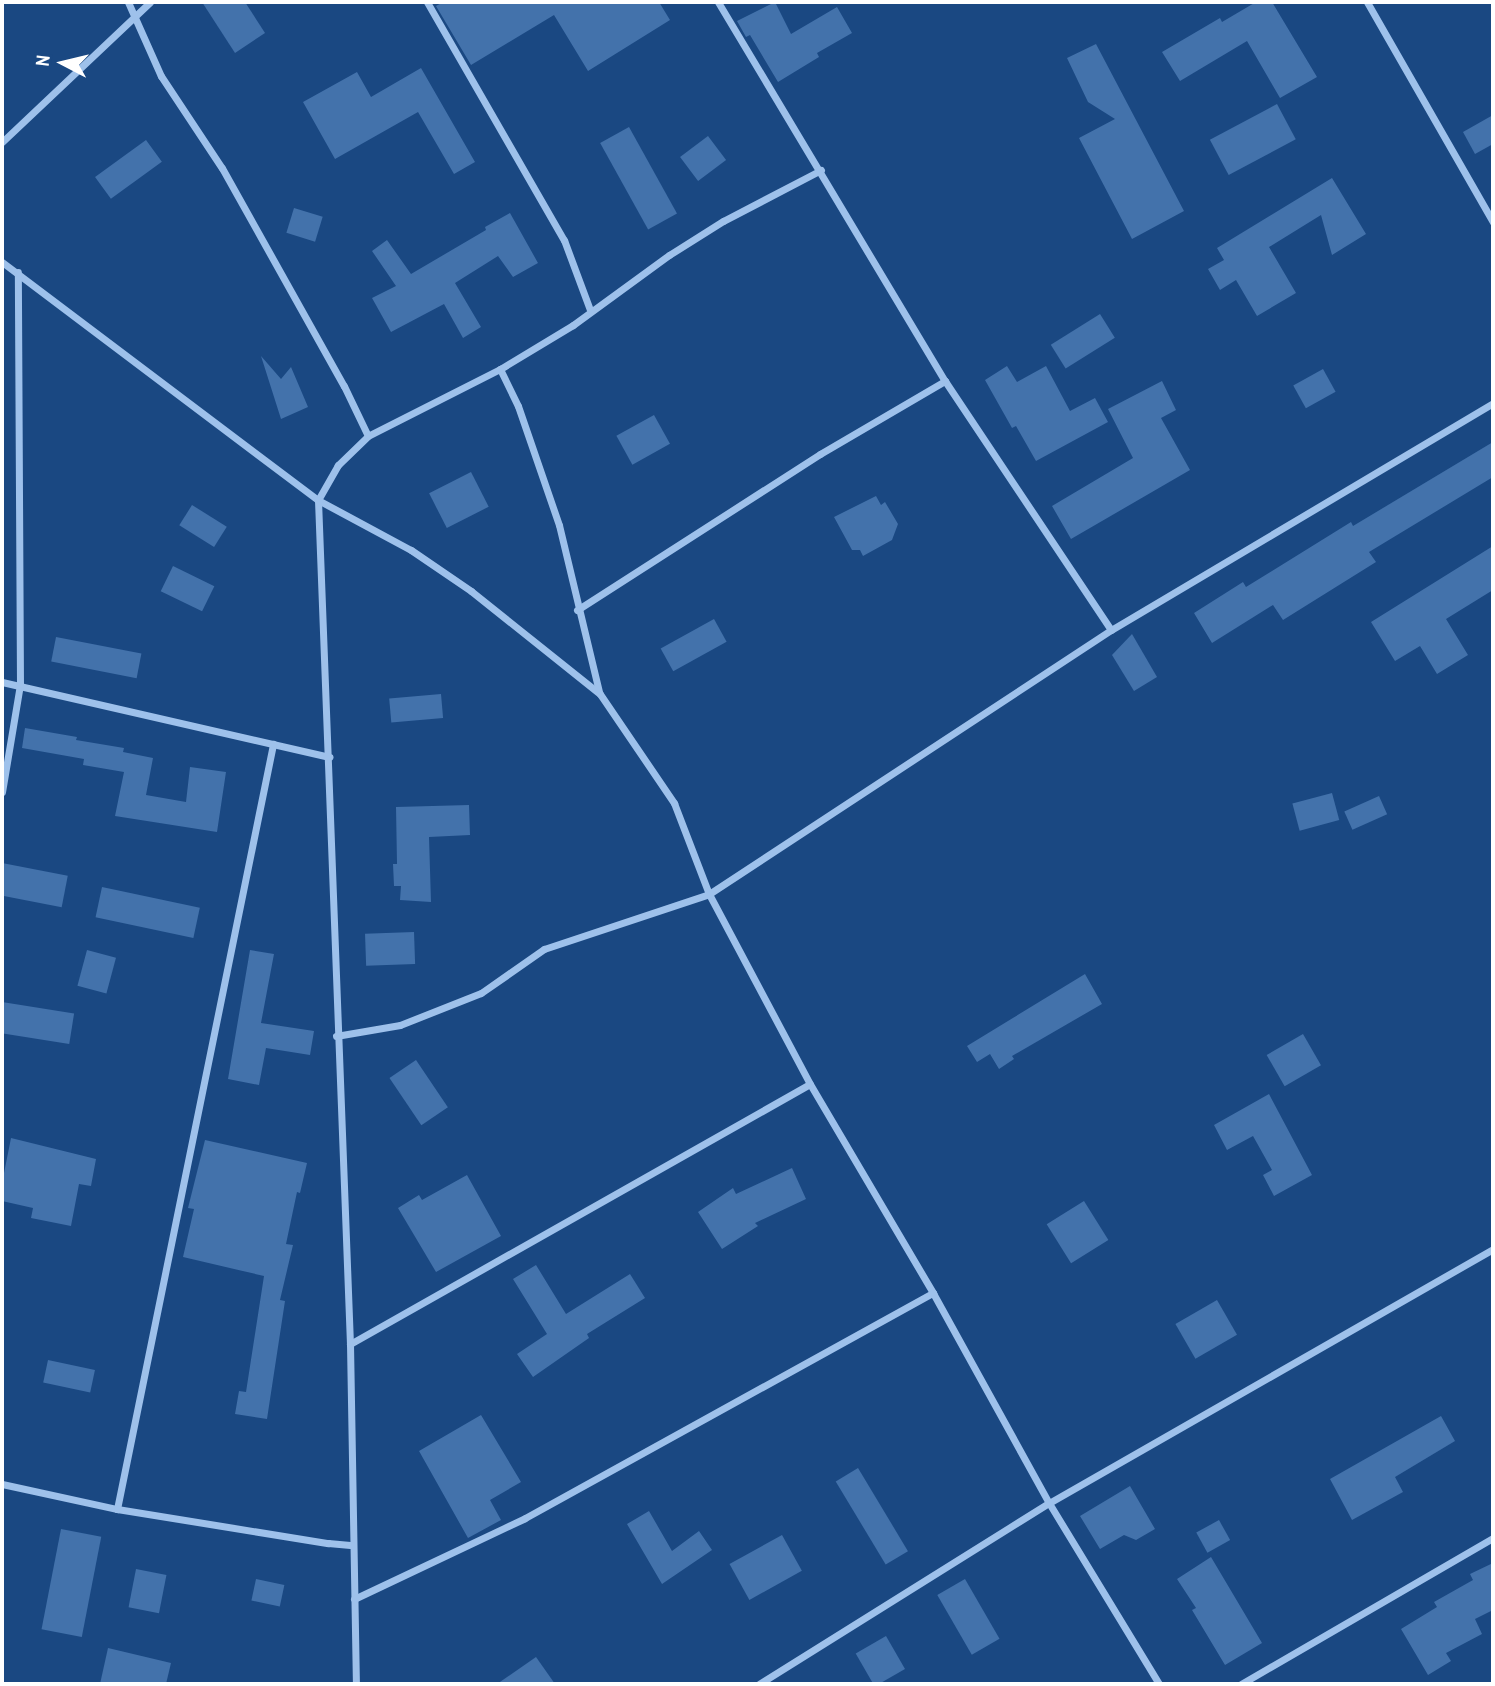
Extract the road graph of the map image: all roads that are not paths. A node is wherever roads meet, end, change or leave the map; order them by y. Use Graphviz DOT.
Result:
graph roads {
  1 [pos="128,2"];
  2 [pos="150,2"];
  3 [pos="427,2"];
  4 [pos="718,2"];
  5 [pos="1367,2"];
  6 [pos="135,14"];
  7 [pos="2,142"];
  8 [pos="821,170"];
  9 [pos="1493,222"];
  10 [pos="2,262"];
  11 [pos="18,272"];
  12 [pos="590,310"];
  13 [pos="500,369"];
  14 [pos="945,381"];
  15 [pos="1493,403"];
  16 [pos="369,436"];
  17 [pos="318,500"];
  18 [pos="577,610"];
  19 [pos="1111,630"];
  20 [pos="2,682"];
  21 [pos="20,685"];
  22 [pos="600,694"];
  23 [pos="273,744"];
  24 [pos="330,758"];
  25 [pos="2,792"];
  26 [pos="709,894"];
  27 [pos="336,1036"];
  28 [pos="810,1084"];
  29 [pos="1493,1249"];
  30 [pos="933,1293"];
  31 [pos="350,1344"];
  32 [pos="2,1485"];
  33 [pos="1049,1503"];
  34 [pos="117,1509"];
  35 [pos="1493,1538"];
  36 [pos="353,1545"];
  37 [pos="354,1599"];
  38 [pos="356,1684"];
  39 [pos="759,1684"];
  40 [pos="1159,1684"];
  41 [pos="1241,1684"];
  1 -- 6 [label="street"];
  2 -- 6 [label="street"];
  3 -- 12 [label="street"];
  4 -- 8 [label="street"];
  5 -- 9 [label="street"];
  6 -- 7 [label="street"];
  6 -- 16 [label="street"];
  8 -- 12 [label="street"];
  8 -- 14 [label="street"];
  10 -- 11 [label="street"];
  11 -- 17 [label="street"];
  11 -- 21 [label="street"];
  12 -- 13 [label="street"];
  13 -- 16 [label="street"];
  13 -- 18 [label="street"];
  14 -- 18 [label="street"];
  14 -- 19 [label="street"];
  15 -- 19 [label="street"];
  16 -- 17 [label="street"];
  17 -- 22 [label="street"];
  17 -- 24 [label="street"];
  18 -- 22 [label="street"];
  19 -- 26 [label="street"];
  20 -- 21 [label="street"];
  21 -- 23 [label="street"];
  21 -- 25 [label="street"];
  22 -- 26 [label="street"];
  23 -- 24 [label="street"];
  23 -- 34 [label="street"];
  24 -- 27 [label="street"];
  26 -- 27 [label="street"];
  26 -- 28 [label="street"];
  27 -- 31 [label="street"];
  28 -- 30 [label="street"];
  28 -- 31 [label="street"];
  29 -- 33 [label="street"];
  30 -- 33 [label="street"];
  30 -- 37 [label="street"];
  31 -- 36 [label="street"];
  32 -- 34 [label="street"];
  33 -- 39 [label="street"];
  33 -- 40 [label="street"];
  34 -- 36 [label="street"];
  35 -- 41 [label="street"];
  36 -- 37 [label="street"];
  37 -- 38 [label="street"];
}
